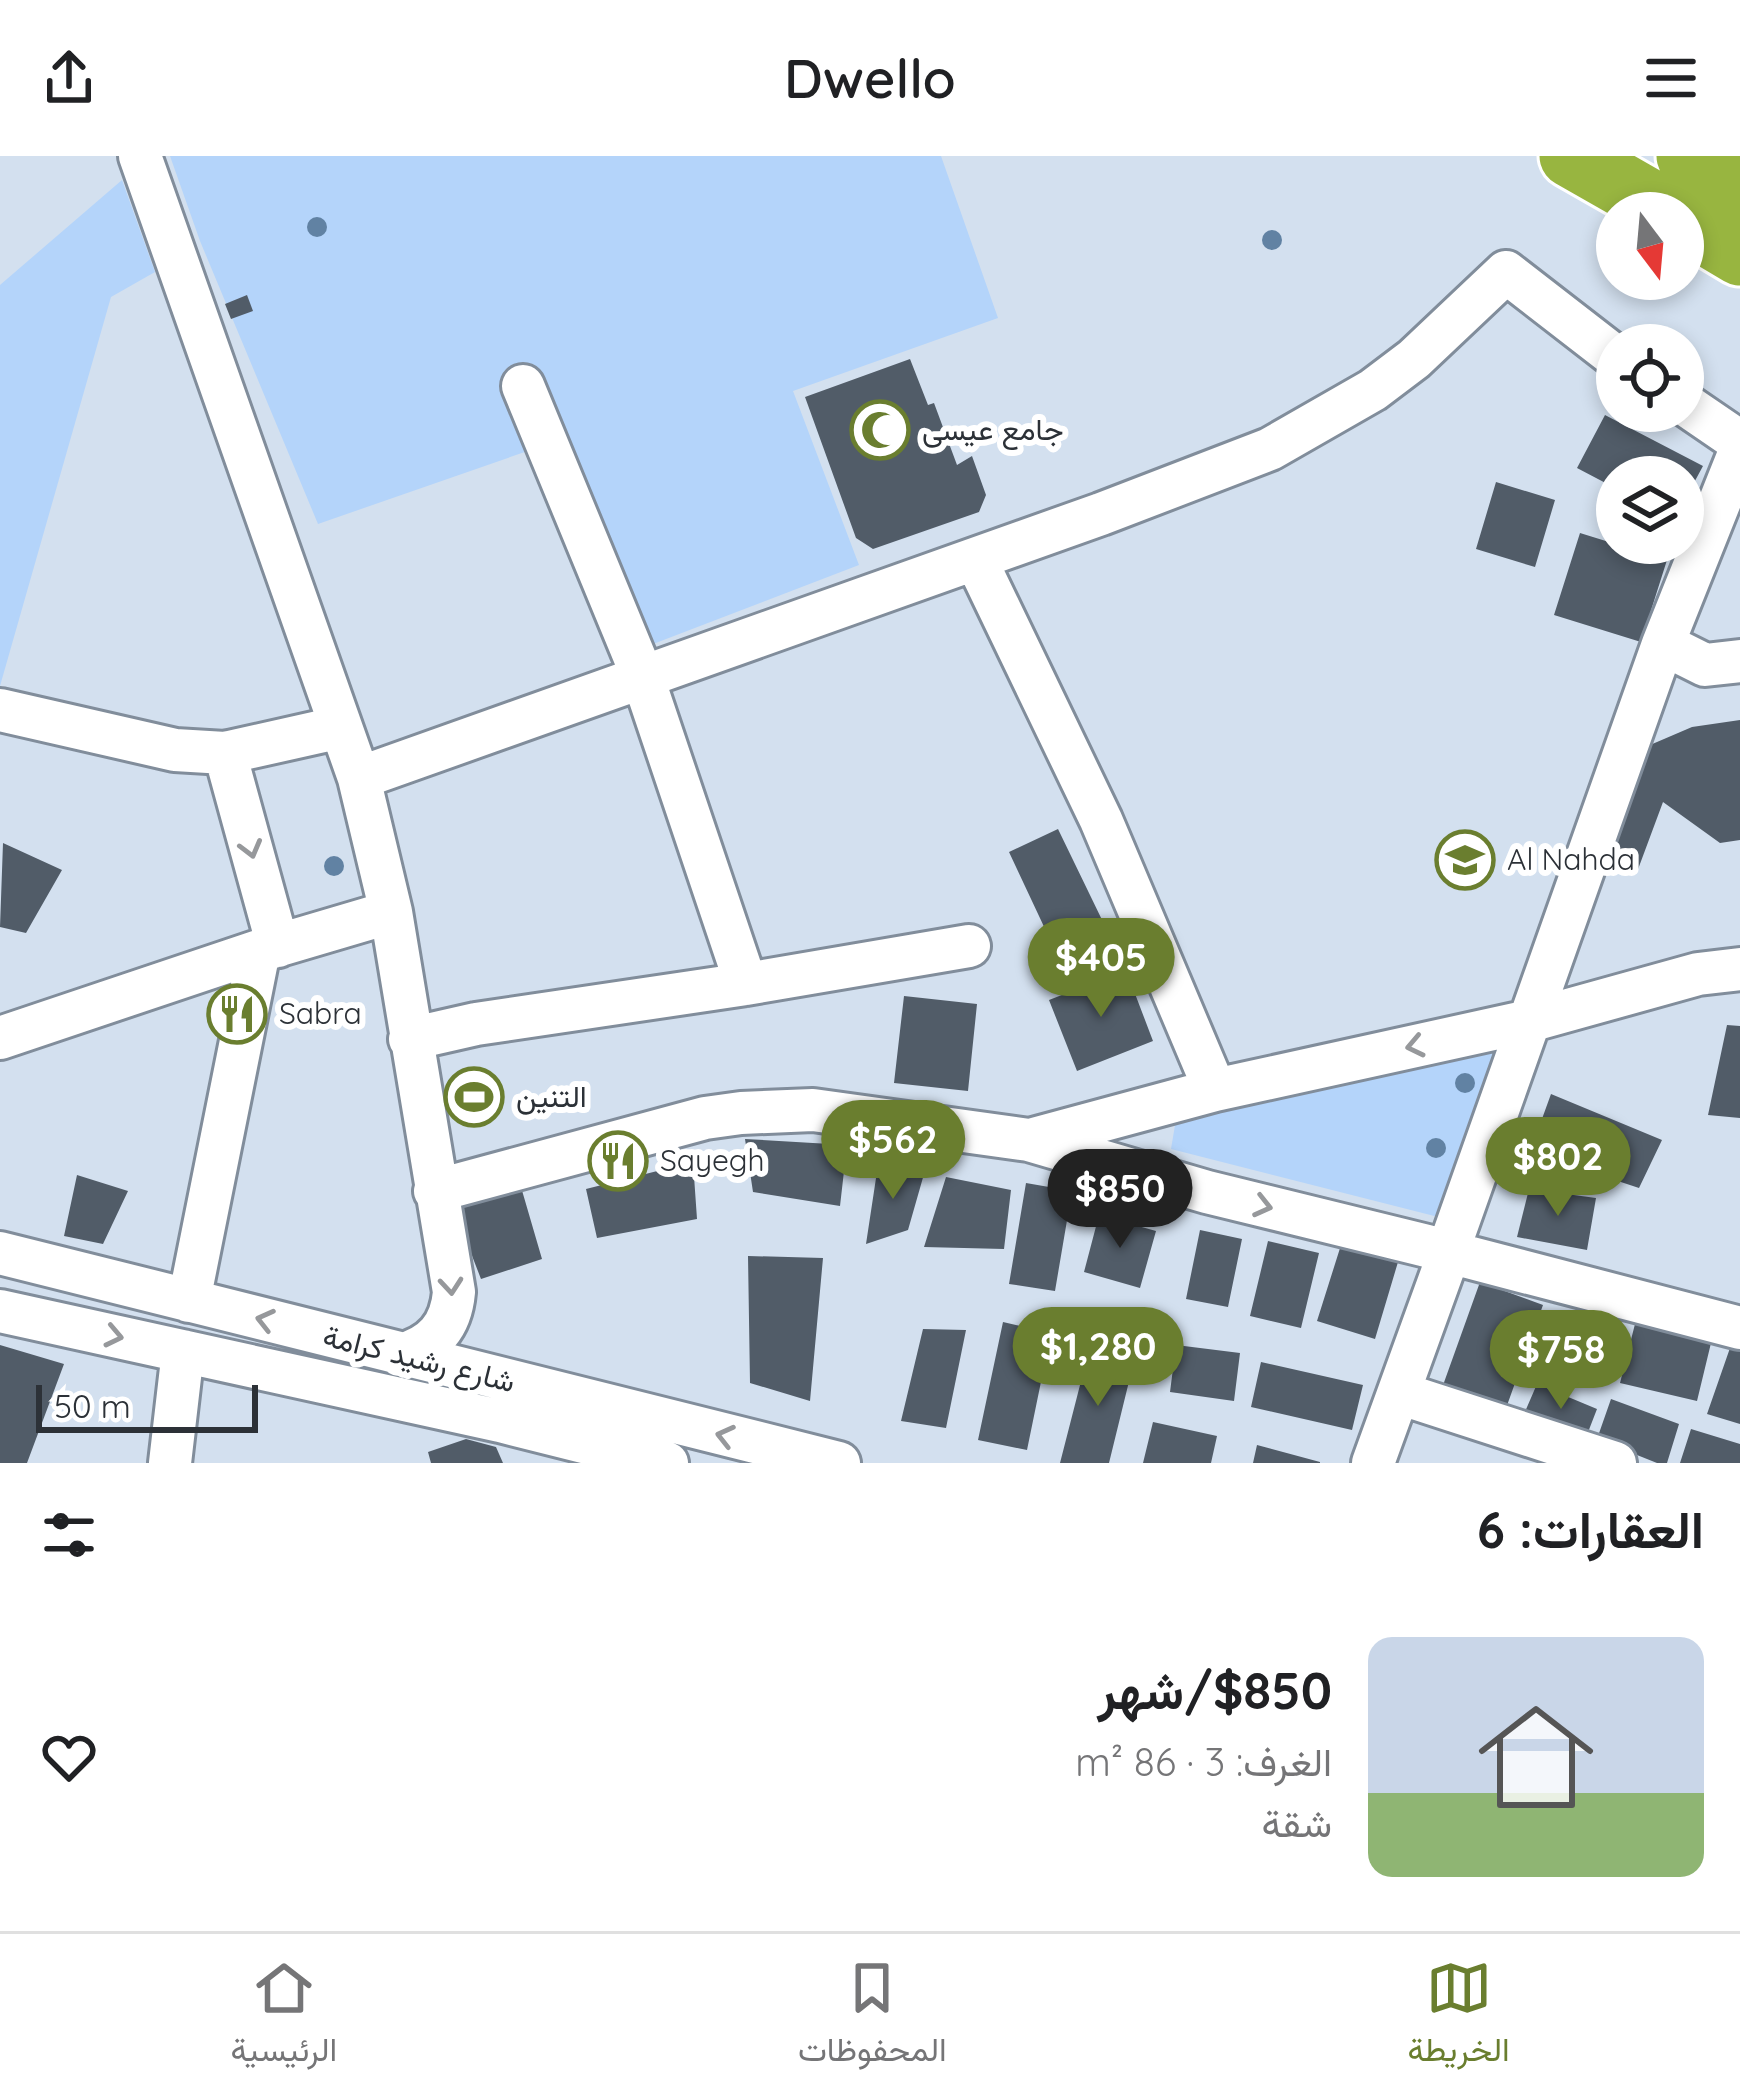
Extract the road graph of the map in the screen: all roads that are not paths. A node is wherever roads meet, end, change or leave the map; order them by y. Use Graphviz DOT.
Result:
graph roads {
  1 [pos="140,156"];
  2 [pos="1688,156"];
  3 [pos="1587,160"];
  4 [pos="1740,187"];
  5 [pos="1638,192"];
  6 [pos="1704,233"];
  7 [pos="1740,254"];
  8 [pos="1596,342"];
  9 [pos="523,386"];
  10 [pos="1704,426"];
  11 [pos="1738,462"];
  12 [pos="976,560"];
  13 [pos="1663,644"];
  14 [pos="1740,662"];
  15 [pos="641,675"];
  16 [pos="0,710"];
  17 [pos="341,727"];
  18 [pos="225,753"];
  19 [pos="359,778"];
  20 [pos="391,912"];
  21 [pos="969,946"];
  22 [pos="268,948"];
  23 [pos="1740,969"];
  24 [pos="746,984"];
  25 [pos="1529,1021"];
  26 [pos="0,1038"];
  27 [pos="410,1039"];
  28 [pos="1215,1090"];
  29 [pos="1029,1140"];
  30 [pos="435,1191"];
  31 [pos="0,1252"];
  32 [pos="1447,1252"];
  33 [pos="189,1301"];
  34 [pos="0,1311"];
  35 [pos="1740,1328"];
  36 [pos="182,1352"];
  37 [pos="400,1355"];
  38 [pos="1399,1393"];
  39 [pos="500,1421"];
  40 [pos="170,1463"];
  41 [pos="518,1463"];
  42 [pos="667,1463"];
  43 [pos="838,1463"];
  44 [pos="1373,1463"];
  45 [pos="1615,1463"];
  1 -- 17 [label="street"];
  2 -- 4 [label="highway"];
  3 -- 5 [label="highway"];
  6 -- 7 [label="highway"];
  8 -- 12 [label="street"];
  9 -- 15 [label="street"];
  10 -- 11 [label="street"];
  11 -- 13 [label="street"];
  12 -- 15 [label="street"];
  12 -- 28 [label="street"];
  13 -- 14 [label="street"];
  13 -- 25 [label="street"];
  15 -- 19 [label="street"];
  15 -- 24 [label="street"];
  16 -- 18 [label="street"];
  17 -- 18 [label="street"];
  17 -- 19 [label="street"];
  18 -- 22 [label="street, one-way"];
  19 -- 20 [label="street"];
  20 -- 22 [label="street"];
  20 -- 27 [label="street"];
  21 -- 24 [label="street"];
  22 -- 26 [label="street"];
  22 -- 33 [label="street"];
  23 -- 25 [label="street"];
  24 -- 27 [label="street"];
  25 -- 28 [label="street, one-way"];
  25 -- 32 [label="street"];
  27 -- 30 [label="street"];
  28 -- 29 [label="street"];
  29 -- 30 [label="street"];
  29 -- 32 [label="street, one-way"];
  30 -- 37 [label="street, one-way"];
  31 -- 33 [label="street, شارع رشيد كرامة"];
  32 -- 35 [label="street"];
  32 -- 38 [label="street"];
  37 -- 33 [label="street, شارع رشيد كرامة, one-way"];
  34 -- 36 [label="street, شارع رشيد كرامة, one-way"];
  36 -- 39 [label="street, شارع رشيد كرامة"];
  36 -- 40 [label="street"];
  43 -- 37 [label="street, شارع رشيد كرامة, one-way"];
  38 -- 44 [label="street"];
  38 -- 45 [label="street"];
  39 -- 41 [label="street"];
  39 -- 42 [label="street, شارع رشيد كرامة"];
}
